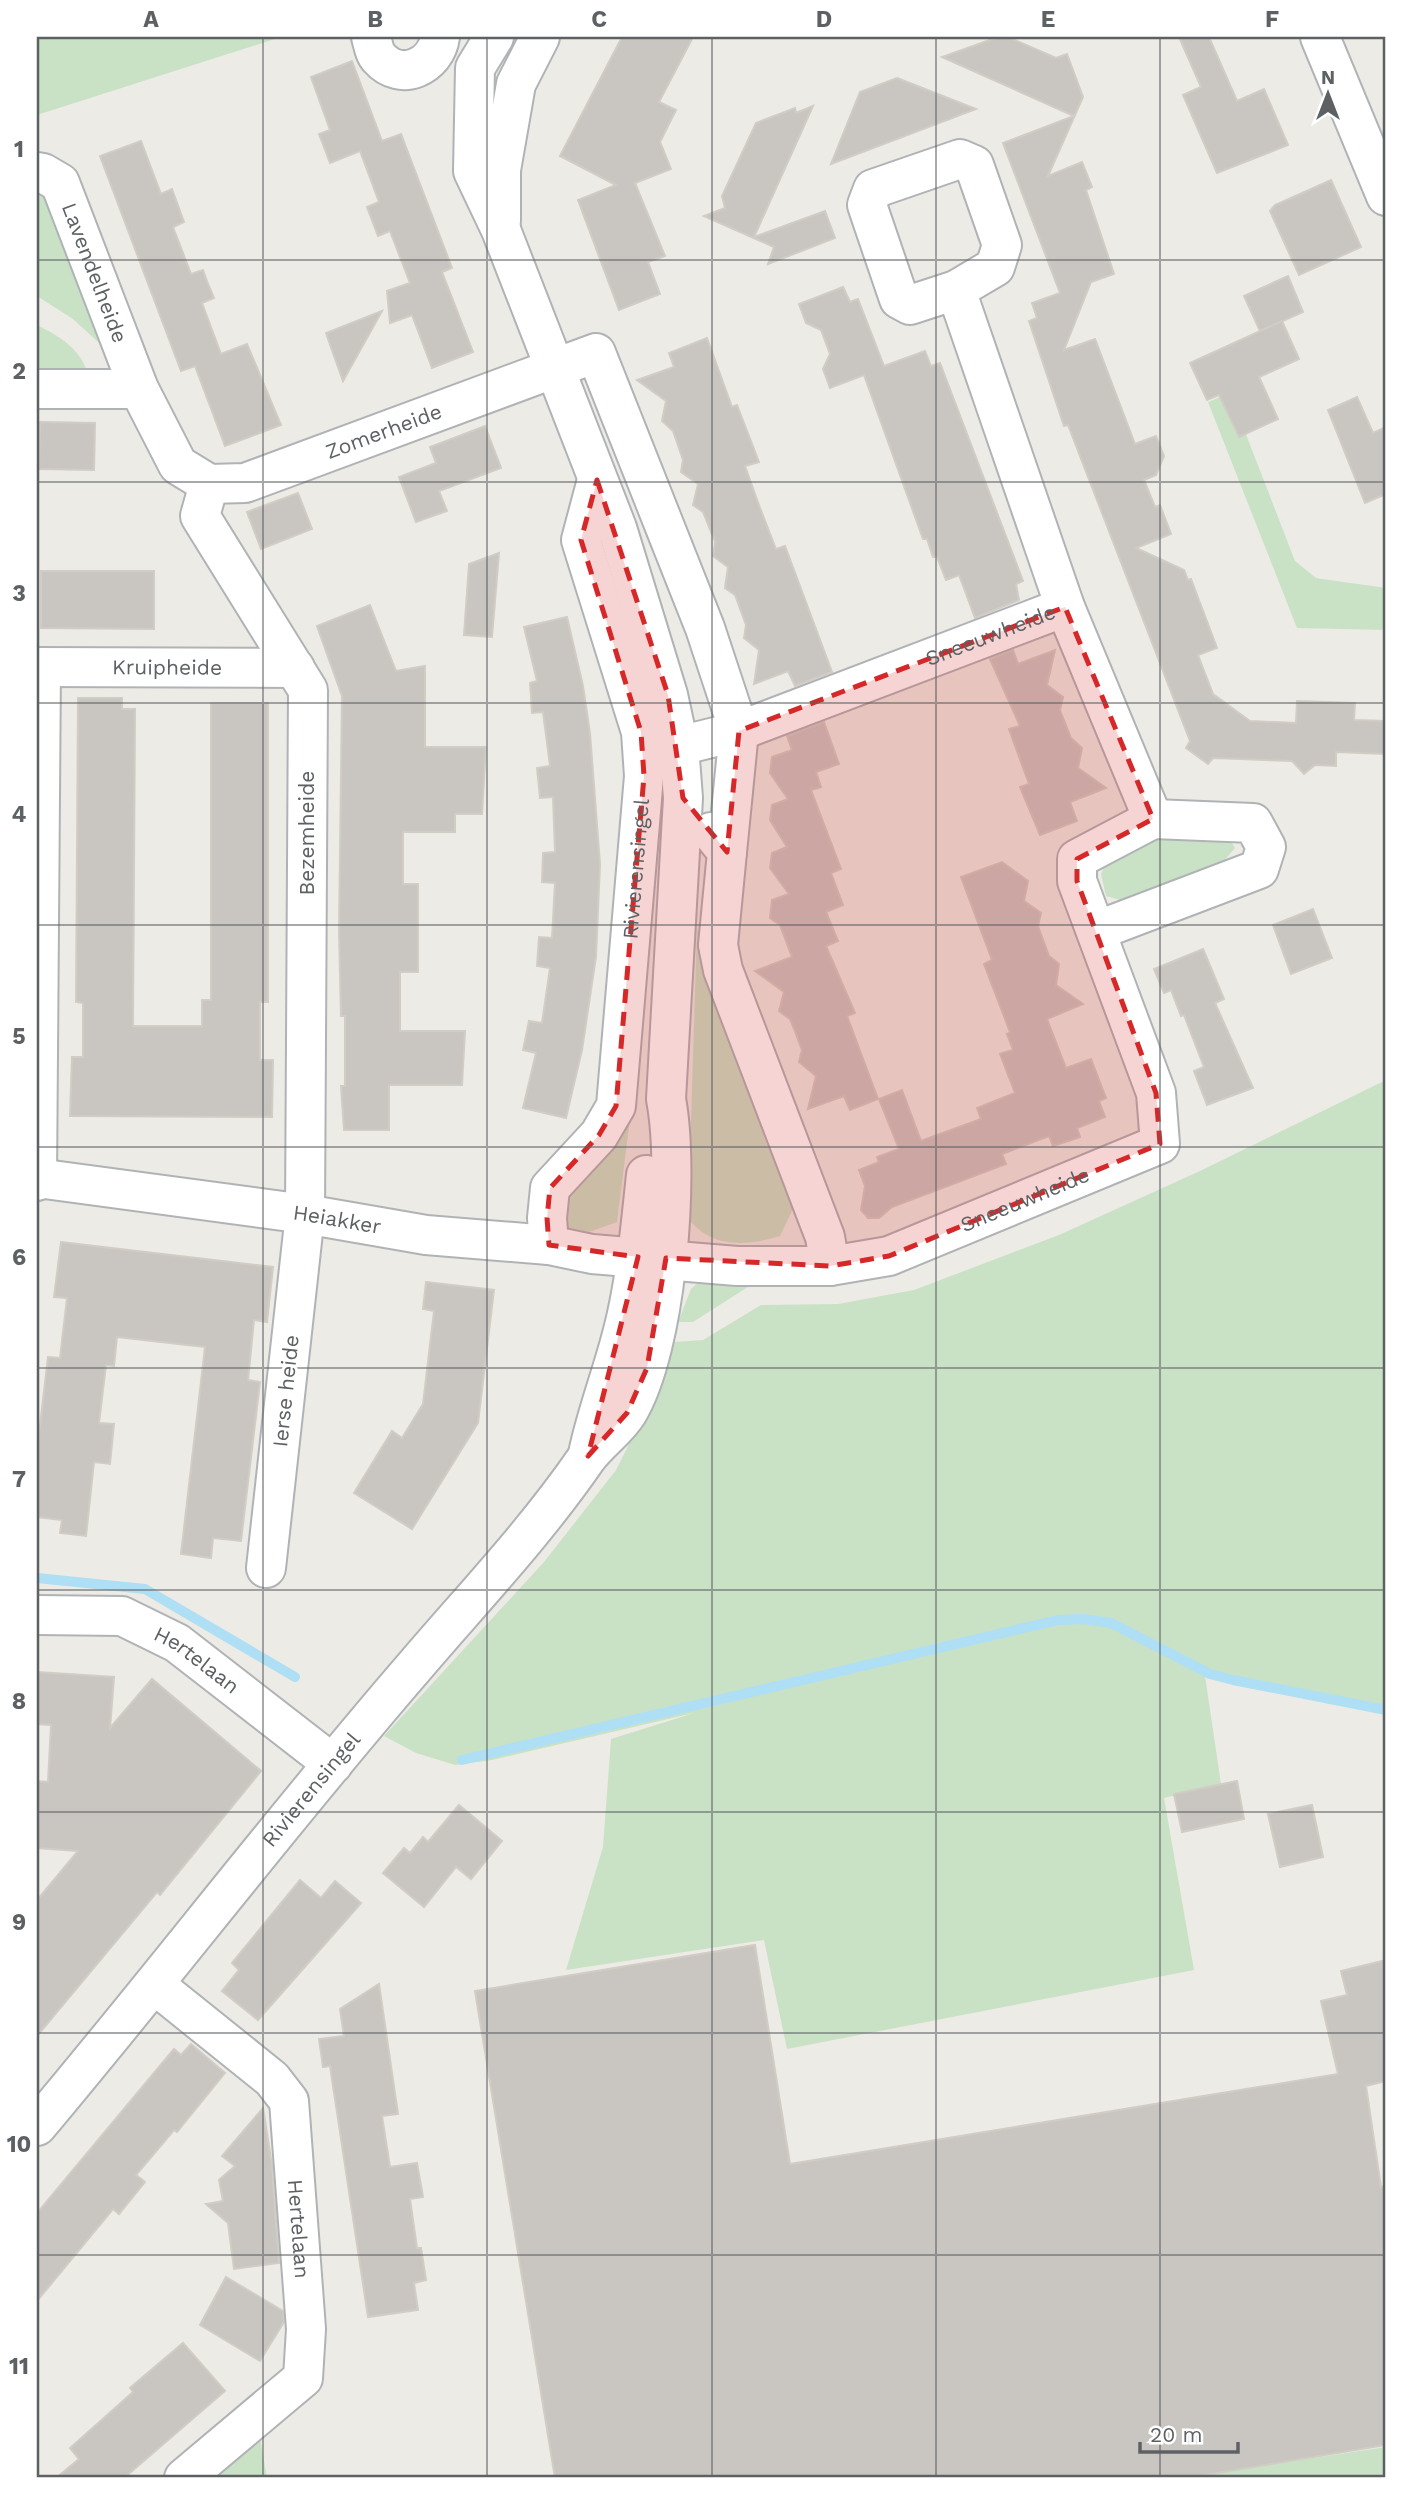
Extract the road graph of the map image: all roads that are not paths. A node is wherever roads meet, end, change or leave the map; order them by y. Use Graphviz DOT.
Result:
graph roads {
  1 [pos="371,37"];
  2 [pos="540,37"];
  3 [pos="1320,37"];
  4 [pos="439,44"];
  5 [pos="485,53"];
  6 [pos="516,84"];
  7 [pos="37,172"];
  8 [pos="1386,196"];
  9 [pos="501,230"];
  10 [pos="956,290"];
  11 [pos="554,368"];
  12 [pos="37,389"];
  13 [pos="139,389"];
  14 [pos="597,480"];
  15 [pos="209,484"];
  16 [pos="1065,607"];
  17 [pos="705,628"];
  18 [pos="39,667"];
  19 [pos="295,668"];
  20 [pos="668,695"];
  21 [pos="739,730"];
  22 [pos="679,746"];
  23 [pos="683,797"];
  24 [pos="1153,819"];
  25 [pos="727,852"];
  26 [pos="1096,931"];
  27 [pos="37,1179"];
  28 [pos="305,1214"];
  29 [pos="549,1245"];
  30 [pos="652,1258"];
  31 [pos="830,1266"];
  32 [pos="266,1567"];
  33 [pos="37,1615"];
  34 [pos="333,1764"];
  35 [pos="155,1985"];
  36 [pos="37,2126"];
  37 [pos="184,2478"];
  1 -- 4 [label="street"];
  2 -- 6 [label="street, Rivierensingel"];
  3 -- 8 [label="street"];
  4 -- 5 [label="street"];
  5 -- 6 [label="street"];
  5 -- 9 [label="street, Rivierensingel"];
  6 -- 9 [label="street, Rivierensingel"];
  7 -- 13 [label="street, Lavendelheide"];
  9 -- 11 [label="street, Rivierensingel"];
  10 -- 16 [label="street, Sneeuwheide"];
  11 -- 14 [label="street, Rivierensingel"];
  11 -- 15 [label="street, Zomerheide"];
  11 -- 17 [label="street"];
  12 -- 13 [label="street"];
  13 -- 15 [label="street, Lavendelheide"];
  14 -- 20 [label="street, Rivierensingel"];
  14 -- 29 [label="street, Rivierensingel"];
  15 -- 19 [label="street, Bezemheide"];
  16 -- 21 [label="street, Sneeuwheide"];
  16 -- 24 [label="street, Sneeuwheide"];
  17 -- 20 [label="street"];
  17 -- 21 [label="street"];
  18 -- 19 [label="street, Kruipheide"];
  18 -- 27 [label="street"];
  19 -- 28 [label="street, Bezemheide"];
  20 -- 22 [label="street, Rivierensingel"];
  21 -- 22 [label="street, Sneeuwheide"];
  21 -- 25 [label="street"];
  22 -- 23 [label="street, Rivierensingel"];
  23 -- 25 [label="street, Rivierensingel"];
  23 -- 30 [label="street, Rivierensingel"];
  24 -- 26 [label="street, Sneeuwheide"];
  24 -- 26 [label="street"];
  25 -- 31 [label="street"];
  26 -- 31 [label="street, Sneeuwheide"];
  27 -- 28 [label="street, Heiakker"];
  28 -- 29 [label="street, Heiakker"];
  28 -- 32 [label="street, Ierse heide"];
  29 -- 30 [label="street, Heiakker"];
  30 -- 31 [label="street, Sneeuwheide"];
  30 -- 34 [label="street, Rivierensingel"];
  33 -- 34 [label="street, Hertelaan"];
  34 -- 35 [label="street, Rivierensingel"];
  35 -- 36 [label="street, Rivierensingel"];
  35 -- 37 [label="street, Hertelaan"];
}
